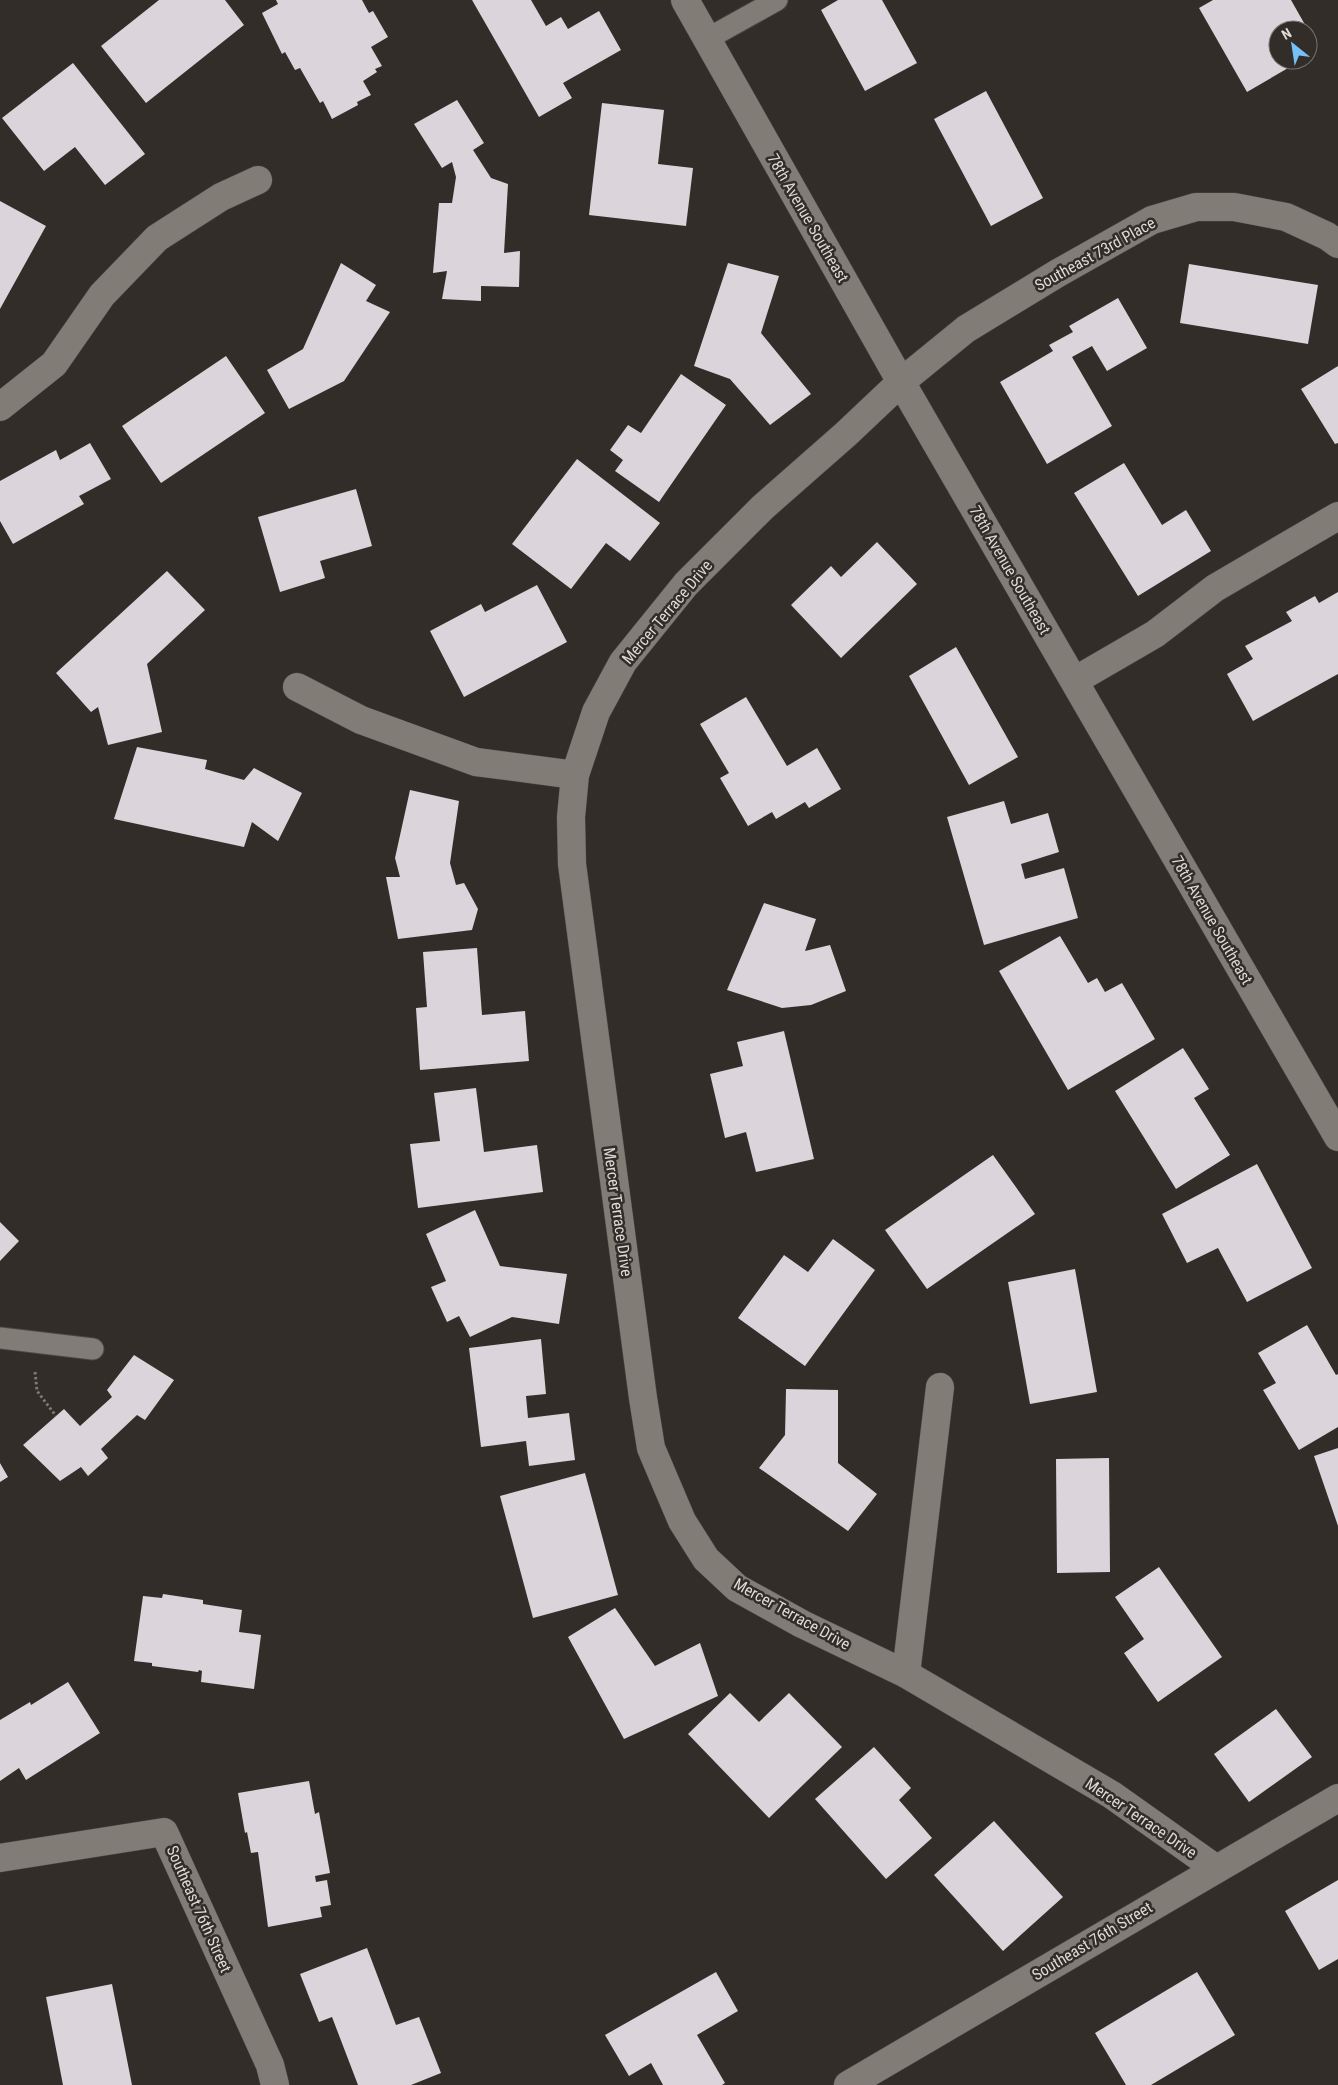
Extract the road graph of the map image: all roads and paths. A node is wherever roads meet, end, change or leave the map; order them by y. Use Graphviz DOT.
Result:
graph roads {
  1 [pos="685,0"];
  2 [pos="778,0"];
  3 [pos="707,39"];
  4 [pos="258,180"];
  5 [pos="1338,244"];
  6 [pos="901,382"];
  7 [pos="0,407"];
  8 [pos="1338,516"];
  9 [pos="1074,681"];
  10 [pos="297,687"];
  11 [pos="576,774"];
  12 [pos="1338,1137"];
  13 [pos="0,1338"];
  14 [pos="34,1342"];
  15 [pos="93,1349"];
  16 [pos="940,1387"];
  17 [pos="56,1416"];
  18 [pos="906,1674"];
  19 [pos="1338,1798"];
  20 [pos="0,1858"];
  21 [pos="1215,1868"];
  22 [pos="275,2085"];
  23 [pos="848,2085"];
  1 -- 3 [label="street, 78th Avenue Southeast"];
  2 -- 3 [label="lane"];
  3 -- 6 [label="street, 78th Avenue Southeast"];
  4 -- 7 [label="street"];
  5 -- 6 [label="street, Southeast 73rd Place"];
  6 -- 9 [label="street, 78th Avenue Southeast"];
  6 -- 11 [label="street, Mercer Terrace Drive"];
  8 -- 9 [label="street"];
  9 -- 12 [label="street, 78th Avenue Southeast"];
  10 -- 11 [label="street"];
  11 -- 18 [label="street, Mercer Terrace Drive"];
  13 -- 14 [label="lane"];
  14 -- 15 [label="lane"];
  14 -- 17 [label="path"];
  16 -- 18 [label="street"];
  18 -- 21 [label="street, Mercer Terrace Drive"];
  19 -- 21 [label="street, Southeast 76th Street"];
  20 -- 22 [label="street, Southeast 76th Street"];
  21 -- 23 [label="street, Southeast 76th Street"];
}
